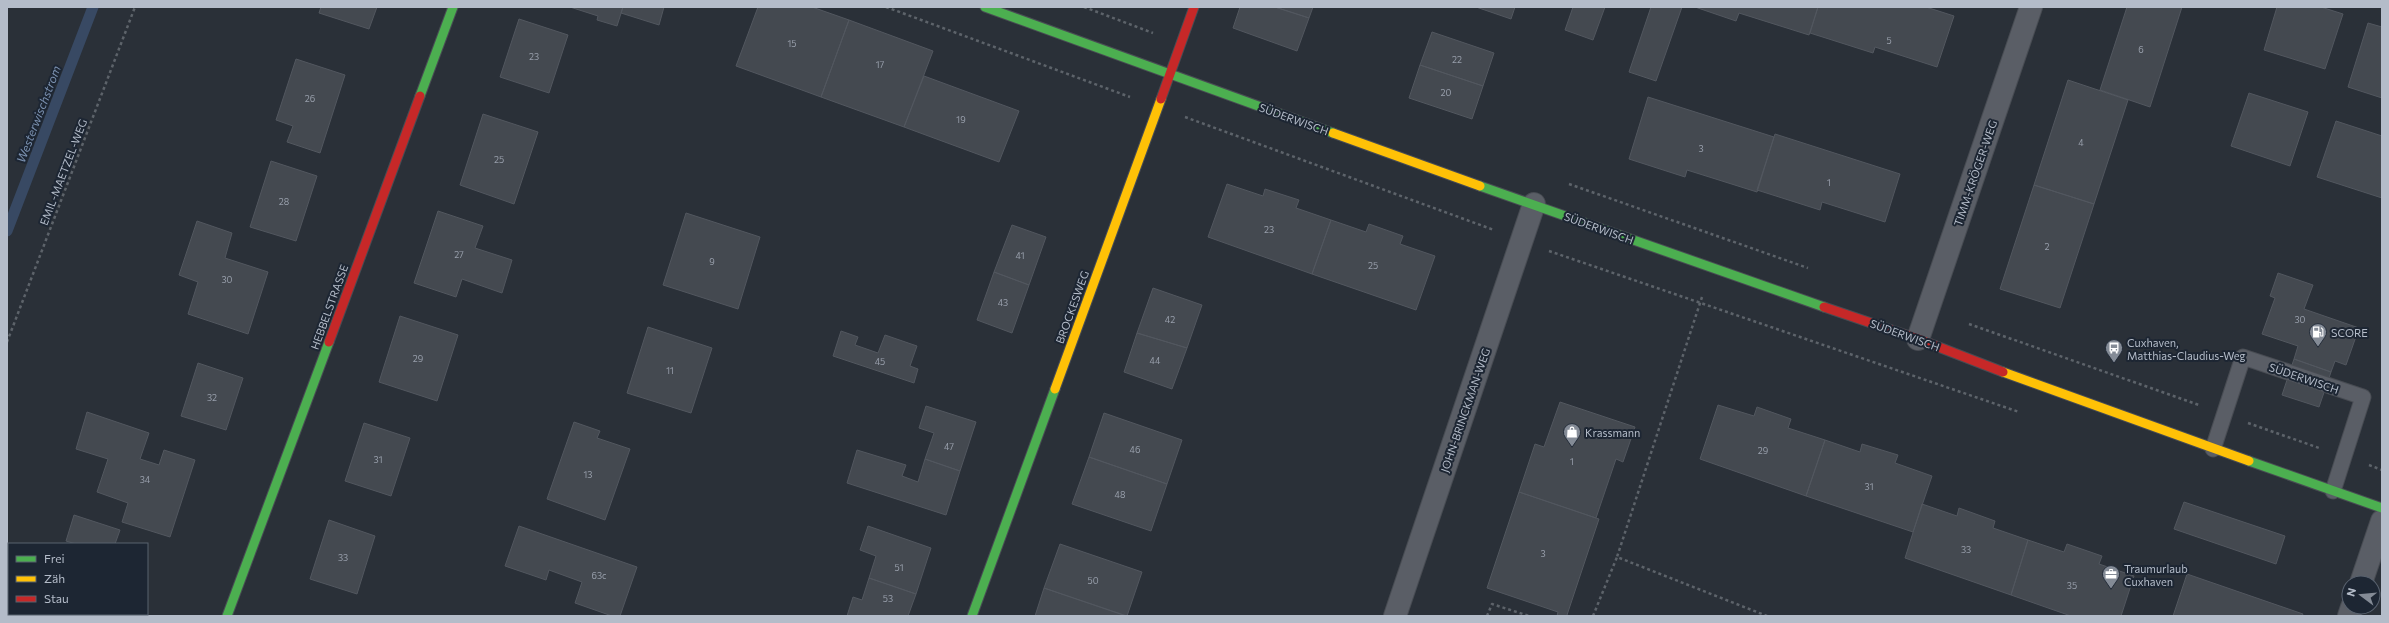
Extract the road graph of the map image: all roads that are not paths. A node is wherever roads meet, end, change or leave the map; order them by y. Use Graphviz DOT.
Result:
graph roads {
  1 [pos="453,7"];
  2 [pos="985,7"];
  3 [pos="1194,7"];
  4 [pos="2031,7"];
  5 [pos="1170,73"];
  6 [pos="1534,204"];
  7 [pos="1918,339"];
  8 [pos="2213,449"];
  9 [pos="2333,491"];
  10 [pos="2382,508"];
  11 [pos="2382,521"];
  12 [pos="2364,575"];
  13 [pos="227,616"];
  14 [pos="972,616"];
  15 [pos="1395,616"];
  1 -- 13 [label="street, HEBBELSTRASSE"];
  2 -- 5 [label="street, SÜDERWISCH"];
  3 -- 5 [label="street, BROCKESWEG"];
  4 -- 7 [label="street, TIMM-KRÖGER-WEG"];
  5 -- 6 [label="street, SÜDERWISCH"];
  5 -- 14 [label="street, BROCKESWEG"];
  6 -- 7 [label="street, SÜDERWISCH"];
  6 -- 15 [label="street, JOHN-BRINCKMAN-WEG"];
  7 -- 8 [label="street, SÜDERWISCH"];
  8 -- 9 [label="street, SÜDERWISCH"];
  8 -- 9 [label="lane, SÜDERWISCH"];
  9 -- 10 [label="street, SÜDERWISCH"];
  11 -- 12 [label="street"];
}
